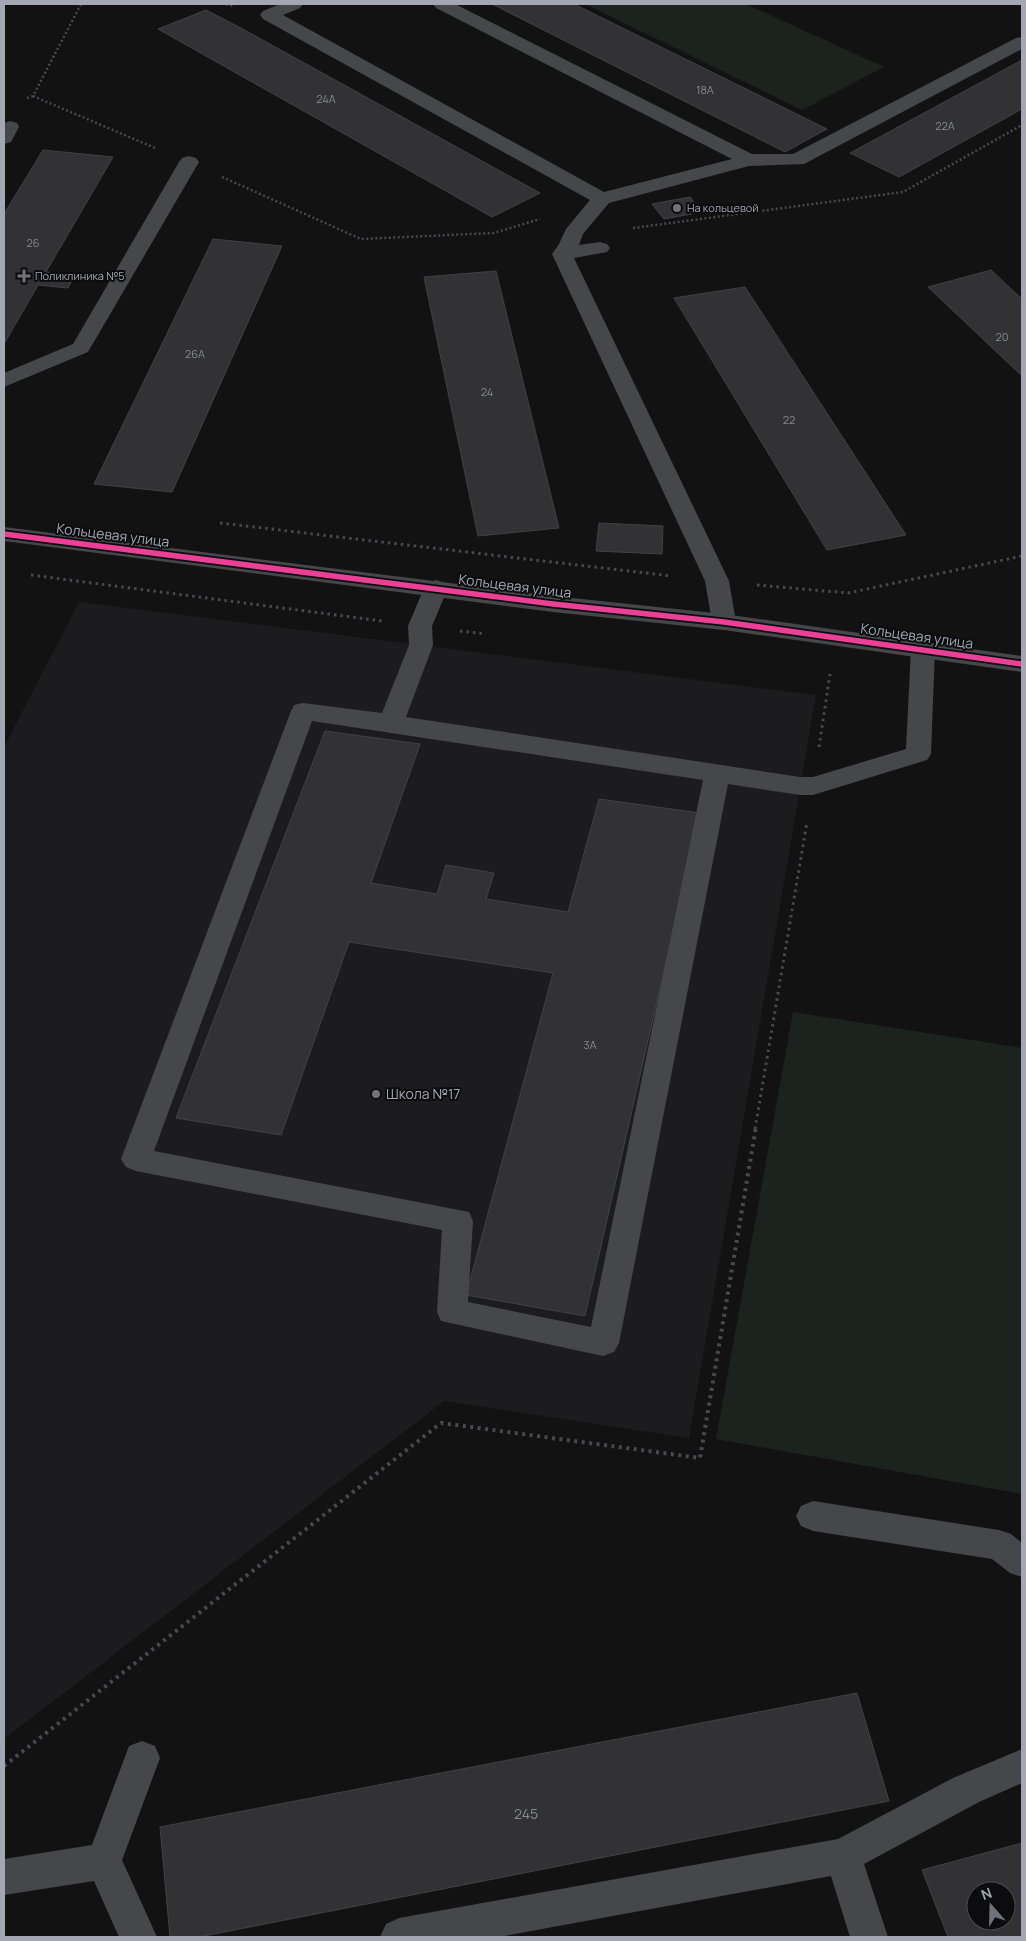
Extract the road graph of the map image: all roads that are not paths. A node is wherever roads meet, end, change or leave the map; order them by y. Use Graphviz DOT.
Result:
graph roads {
  1 [pos="294,4"];
  2 [pos="442,4"];
  3 [pos="1022,42"];
  4 [pos="749,160"];
  5 [pos="189,162"];
  6 [pos="602,199"];
  7 [pos="600,248"];
  8 [pos="562,254"];
  9 [pos="4,381"];
  10 [pos="4,534"];
  11 [pos="436,588"];
  12 [pos="724,622"];
  13 [pos="923,649"];
  14 [pos="1022,664"];
  15 [pos="391,723"];
  16 [pos="717,775"];
  17 [pos="813,1516"];
  18 [pos="1022,1562"];
  19 [pos="142,1758"];
  20 [pos="1022,1766"];
  21 [pos="843,1856"];
  22 [pos="104,1861"];
  23 [pos="4,1877"];
  24 [pos="138,1937"];
  25 [pos="399,1937"];
  26 [pos="869,1937"];
  1 -- 6 [label="street"];
  2 -- 4 [label="street"];
  3 -- 4 [label="street"];
  4 -- 6 [label="street"];
  5 -- 9 [label="street"];
  6 -- 8 [label="street"];
  7 -- 8 [label="street"];
  8 -- 12 [label="street"];
  10 -- 11 [label="street, Кольцевая улица"];
  11 -- 12 [label="street, Кольцевая улица"];
  11 -- 15 [label="street"];
  12 -- 13 [label="street, Кольцевая улица"];
  13 -- 14 [label="street, Кольцевая улица"];
  13 -- 16 [label="street"];
  15 -- 16 [label="street"];
  15 -- 16 [label="street"];
  17 -- 18 [label="street"];
  19 -- 22 [label="street"];
  20 -- 21 [label="street"];
  21 -- 25 [label="street"];
  21 -- 26 [label="street"];
  22 -- 23 [label="street"];
  22 -- 24 [label="street"];
}
